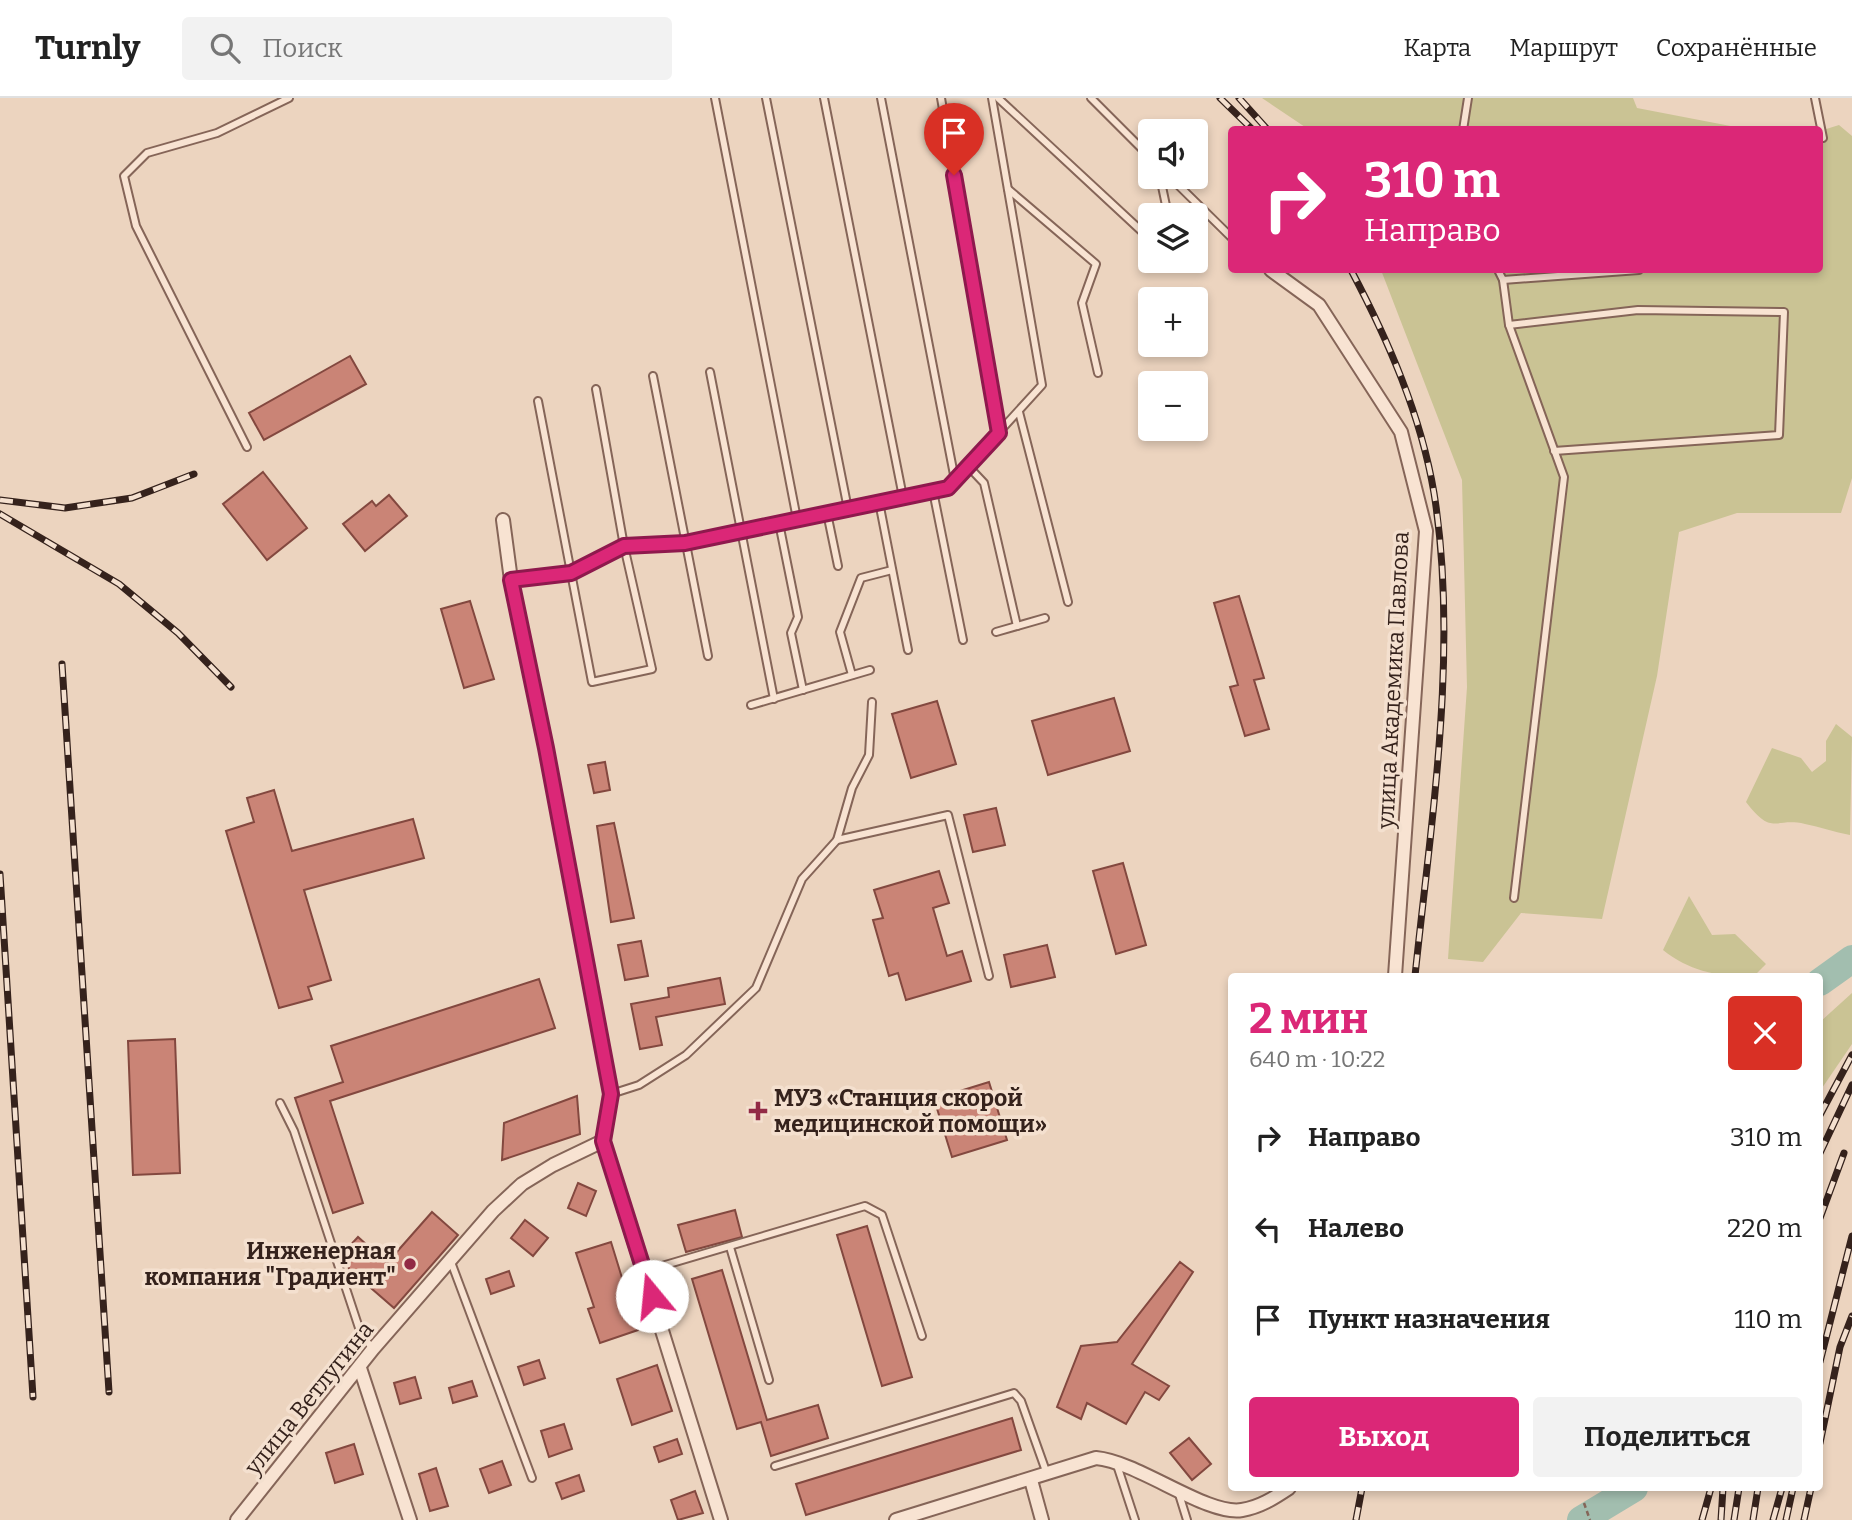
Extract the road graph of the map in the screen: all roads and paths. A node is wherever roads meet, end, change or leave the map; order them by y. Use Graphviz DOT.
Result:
graph roads {
  1 [pos="289,98"];
  2 [pos="715,98"];
  3 [pos="766,98"];
  4 [pos="824,98"];
  5 [pos="881,98"];
  6 [pos="941,98"];
  7 [pos="992,98"];
  8 [pos="998,98"];
  9 [pos="1091,98"];
  10 [pos="1468,98"];
  11 [pos="1815,98"];
  12 [pos="1464,126"];
  13 [pos="1821,126"];
  14 [pos="1138,145"];
  15 [pos="1008,189"];
  16 [pos="1182,189"];
  17 [pos="1138,228"];
  18 [pos="1228,234"];
  19 [pos="1275,273"];
  20 [pos="1500,273"];
  21 [pos="1598,273"];
  22 [pos="1503,280"];
  23 [pos="1509,325"];
  24 [pos="710,372"];
  25 [pos="1098,373"];
  26 [pos="653,376"];
  27 [pos="596,388"];
  28 [pos="538,401"];
  29 [pos="1019,411"];
  30 [pos="999,433"];
  31 [pos="247,447"];
  32 [pos="1554,451"];
  33 [pos="968,466"];
  34 [pos="955,481"];
  35 [pos="933,491"];
  36 [pos="903,497"];
  37 [pos="879,502"];
  38 [pos="848,509"];
  39 [pos="827,513"];
  40 [pos="797,519"];
  41 [pos="503,520"];
  42 [pos="779,523"];
  43 [pos="741,531"];
  44 [pos="685,543"];
  45 [pos="624,546"];
  46 [pos="838,566"];
  47 [pos="892,570"];
  48 [pos="571,573"];
  49 [pos="511,580"];
  50 [pos="1068,602"];
  51 [pos="1045,618"];
  52 [pos="1017,626"];
  53 [pos="996,632"];
  54 [pos="963,640"];
  55 [pos="908,650"];
  56 [pos="708,656"];
  57 [pos="870,670"];
  58 [pos="852,675"];
  59 [pos="803,690"];
  60 [pos="774,699"];
  61 [pos="872,702"];
  62 [pos="751,705"];
  63 [pos="837,840"];
  64 [pos="1514,898"];
  65 [pos="1395,973"];
  66 [pos="989,976"];
  67 [pos="611,1094"];
  68 [pos="280,1103"];
  69 [pos="603,1141"];
  70 [pos="730,1247"];
  71 [pos="451,1262"];
  72 [pos="645,1271"];
  73 [pos="922,1336"];
  74 [pos="373,1349"];
  75 [pos="360,1368"];
  76 [pos="769,1380"];
  77 [pos="1115,1460"];
  78 [pos="775,1466"];
  79 [pos="1047,1474"];
  80 [pos="532,1478"];
  81 [pos="1031,1480"];
  82 [pos="1177,1490"];
  83 [pos="1285,1491"];
  84 [pos="1584,1503"];
  85 [pos="237,1520"];
  86 [pos="410,1520"];
  87 [pos="720,1520"];
  88 [pos="896,1520"];
  89 [pos="1041,1520"];
  90 [pos="1135,1520"];
  91 [pos="1187,1520"];
  92 [pos="1590,1520"];
  1 -- 31 [label="lane"];
  2 -- 40 [label="lane"];
  3 -- 38 [label="lane"];
  4 -- 36 [label="lane"];
  5 -- 34 [label="lane"];
  6 -- 30 [label="lane"];
  7 -- 15 [label="lane"];
  8 -- 17 [label="lane"];
  9 -- 14 [label="lane"];
  10 -- 12 [label="lane"];
  11 -- 13 [label="lane"];
  15 -- 25 [label="lane"];
  15 -- 29 [label="lane"];
  16 -- 18 [label="lane"];
  19 -- 65 [label="street, улица Академика Павлова"];
  20 -- 22 [label="lane"];
  21 -- 22 [label="lane"];
  22 -- 23 [label="lane"];
  23 -- 32 [label="lane"];
  23 -- 32 [label="lane"];
  24 -- 43 [label="lane"];
  26 -- 44 [label="lane"];
  27 -- 45 [label="lane"];
  28 -- 48 [label="lane"];
  29 -- 30 [label="lane"];
  29 -- 50 [label="lane"];
  30 -- 33 [label="lane"];
  32 -- 64 [label="lane"];
  33 -- 34 [label="lane"];
  33 -- 52 [label="lane"];
  34 -- 35 [label="lane"];
  35 -- 36 [label="lane"];
  35 -- 54 [label="lane"];
  36 -- 37 [label="lane"];
  37 -- 38 [label="lane"];
  37 -- 47 [label="lane"];
  38 -- 39 [label="lane"];
  39 -- 40 [label="lane"];
  39 -- 46 [label="lane"];
  40 -- 42 [label="lane"];
  41 -- 49 [label="street"];
  42 -- 43 [label="lane"];
  42 -- 59 [label="lane"];
  43 -- 44 [label="lane"];
  43 -- 60 [label="lane"];
  44 -- 45 [label="lane"];
  44 -- 56 [label="lane"];
  45 -- 48 [label="lane"];
  45 -- 48 [label="lane"];
  47 -- 55 [label="lane"];
  47 -- 58 [label="lane"];
  48 -- 49 [label="lane"];
  49 -- 67 [label="street"];
  51 -- 52 [label="lane"];
  52 -- 53 [label="lane"];
  57 -- 58 [label="lane"];
  58 -- 59 [label="lane"];
  59 -- 60 [label="lane"];
  60 -- 62 [label="lane"];
  61 -- 63 [label="lane"];
  63 -- 66 [label="lane"];
  63 -- 67 [label="lane"];
  67 -- 69 [label="street"];
  68 -- 74 [label="lane"];
  69 -- 71 [label="street, улица Ветлугина"];
  69 -- 72 [label="street"];
  70 -- 72 [label="lane"];
  70 -- 73 [label="lane"];
  70 -- 76 [label="lane"];
  71 -- 74 [label="street, улица Ветлугина"];
  71 -- 80 [label="lane"];
  72 -- 87 [label="street"];
  74 -- 75 [label="street, улица Ветлугина"];
  75 -- 85 [label="street, улица Ветлугина"];
  75 -- 86 [label="street"];
  77 -- 79 [label="street"];
  77 -- 82 [label="street"];
  77 -- 90 [label="lane"];
  78 -- 79 [label="lane"];
  79 -- 81 [label="street"];
  81 -- 88 [label="street"];
  81 -- 89 [label="street"];
  82 -- 83 [label="street"];
  82 -- 91 [label="lane"];
  84 -- 92 [label="path"];
}
